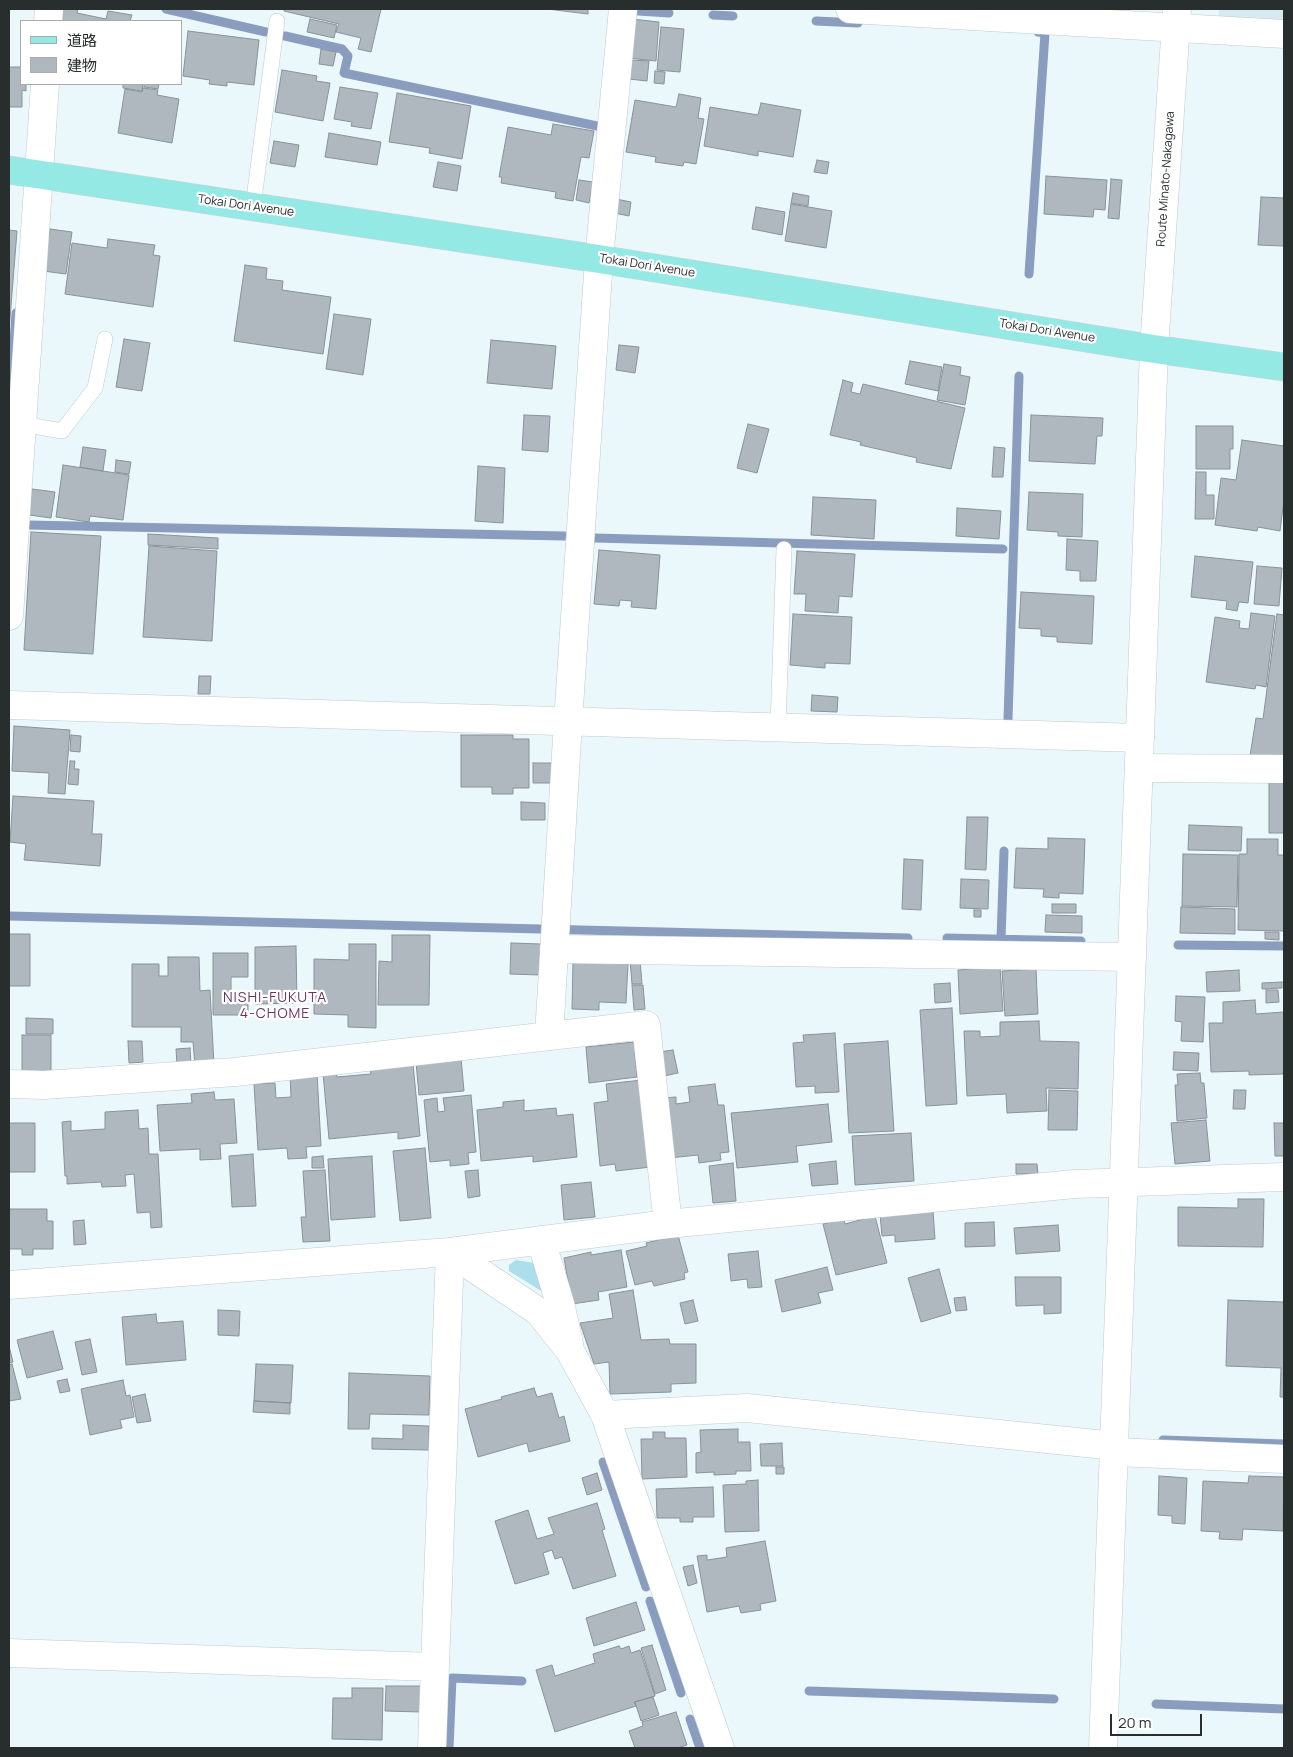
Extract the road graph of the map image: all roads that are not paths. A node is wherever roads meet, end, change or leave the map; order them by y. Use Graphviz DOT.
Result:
graph roads {
  1 [pos="623,9"];
  2 [pos="850,9"];
  3 [pos="1177,18"];
  4 [pos="276,21"];
  5 [pos="1284,34"];
  6 [pos="45,85"];
  7 [pos="9,170"];
  8 [pos="40,175"];
  9 [pos="253,207"];
  10 [pos="599,259"];
  11 [pos="105,339"];
  12 [pos="1154,349"];
  13 [pos="1284,367"];
  14 [pos="22,424"];
  15 [pos="784,549"];
  16 [pos="9,616"];
  17 [pos="9,705"];
  18 [pos="568,722"];
  19 [pos="778,728"];
  20 [pos="1140,738"];
  21 [pos="1139,768"];
  22 [pos="1284,769"];
  23 [pos="555,935"];
  24 [pos="1132,957"];
  25 [pos="549,1036"];
  26 [pos="9,1084"];
  27 [pos="1284,1177"];
  28 [pos="1124,1183"];
  29 [pos="668,1224"];
  30 [pos="541,1240"];
  31 [pos="450,1252"];
  32 [pos="9,1285"];
  33 [pos="570,1351"];
  34 [pos="605,1414"];
  35 [pos="1114,1449"];
  36 [pos="1284,1459"];
  37 [pos="9,1653"];
  38 [pos="435,1667"];
  39 [pos="432,1748"];
  40 [pos="720,1748"];
  41 [pos="1103,1748"];
  1 -- 10 [label="street"];
  2 -- 3 [label="street"];
  3 -- 5 [label="street"];
  3 -- 12 [label="street, Route Minato-Nakagawa"];
  4 -- 9 [label="lane"];
  6 -- 8 [label="street"];
  7 -- 8 [label="main road, Tokai Dori Avenue"];
  8 -- 9 [label="main road, Tokai Dori Avenue"];
  8 -- 14 [label="street"];
  9 -- 10 [label="main road, Tokai Dori Avenue"];
  10 -- 12 [label="main road, Tokai Dori Avenue"];
  10 -- 18 [label="street"];
  11 -- 14 [label="lane"];
  12 -- 13 [label="main road, Tokai Dori Avenue"];
  12 -- 20 [label="street, Route Minato-Nakagawa"];
  14 -- 16 [label="street"];
  15 -- 19 [label="lane"];
  17 -- 18 [label="street"];
  18 -- 19 [label="street"];
  18 -- 23 [label="street"];
  19 -- 20 [label="street"];
  20 -- 21 [label="street, Route Minato-Nakagawa"];
  21 -- 22 [label="street"];
  21 -- 24 [label="street, Route Minato-Nakagawa"];
  23 -- 24 [label="street"];
  23 -- 25 [label="street"];
  24 -- 28 [label="street, Route Minato-Nakagawa"];
  25 -- 26 [label="street"];
  25 -- 29 [label="street"];
  27 -- 28 [label="street"];
  28 -- 29 [label="street"];
  28 -- 35 [label="street, Route Minato-Nakagawa"];
  29 -- 30 [label="street"];
  30 -- 31 [label="street"];
  30 -- 33 [label="street"];
  31 -- 32 [label="street"];
  31 -- 33 [label="street"];
  31 -- 38 [label="street"];
  33 -- 34 [label="street"];
  34 -- 35 [label="street"];
  34 -- 40 [label="street"];
  35 -- 36 [label="street"];
  35 -- 41 [label="street, Route Minato-Nakagawa"];
  37 -- 38 [label="street"];
  38 -- 39 [label="street"];
}
